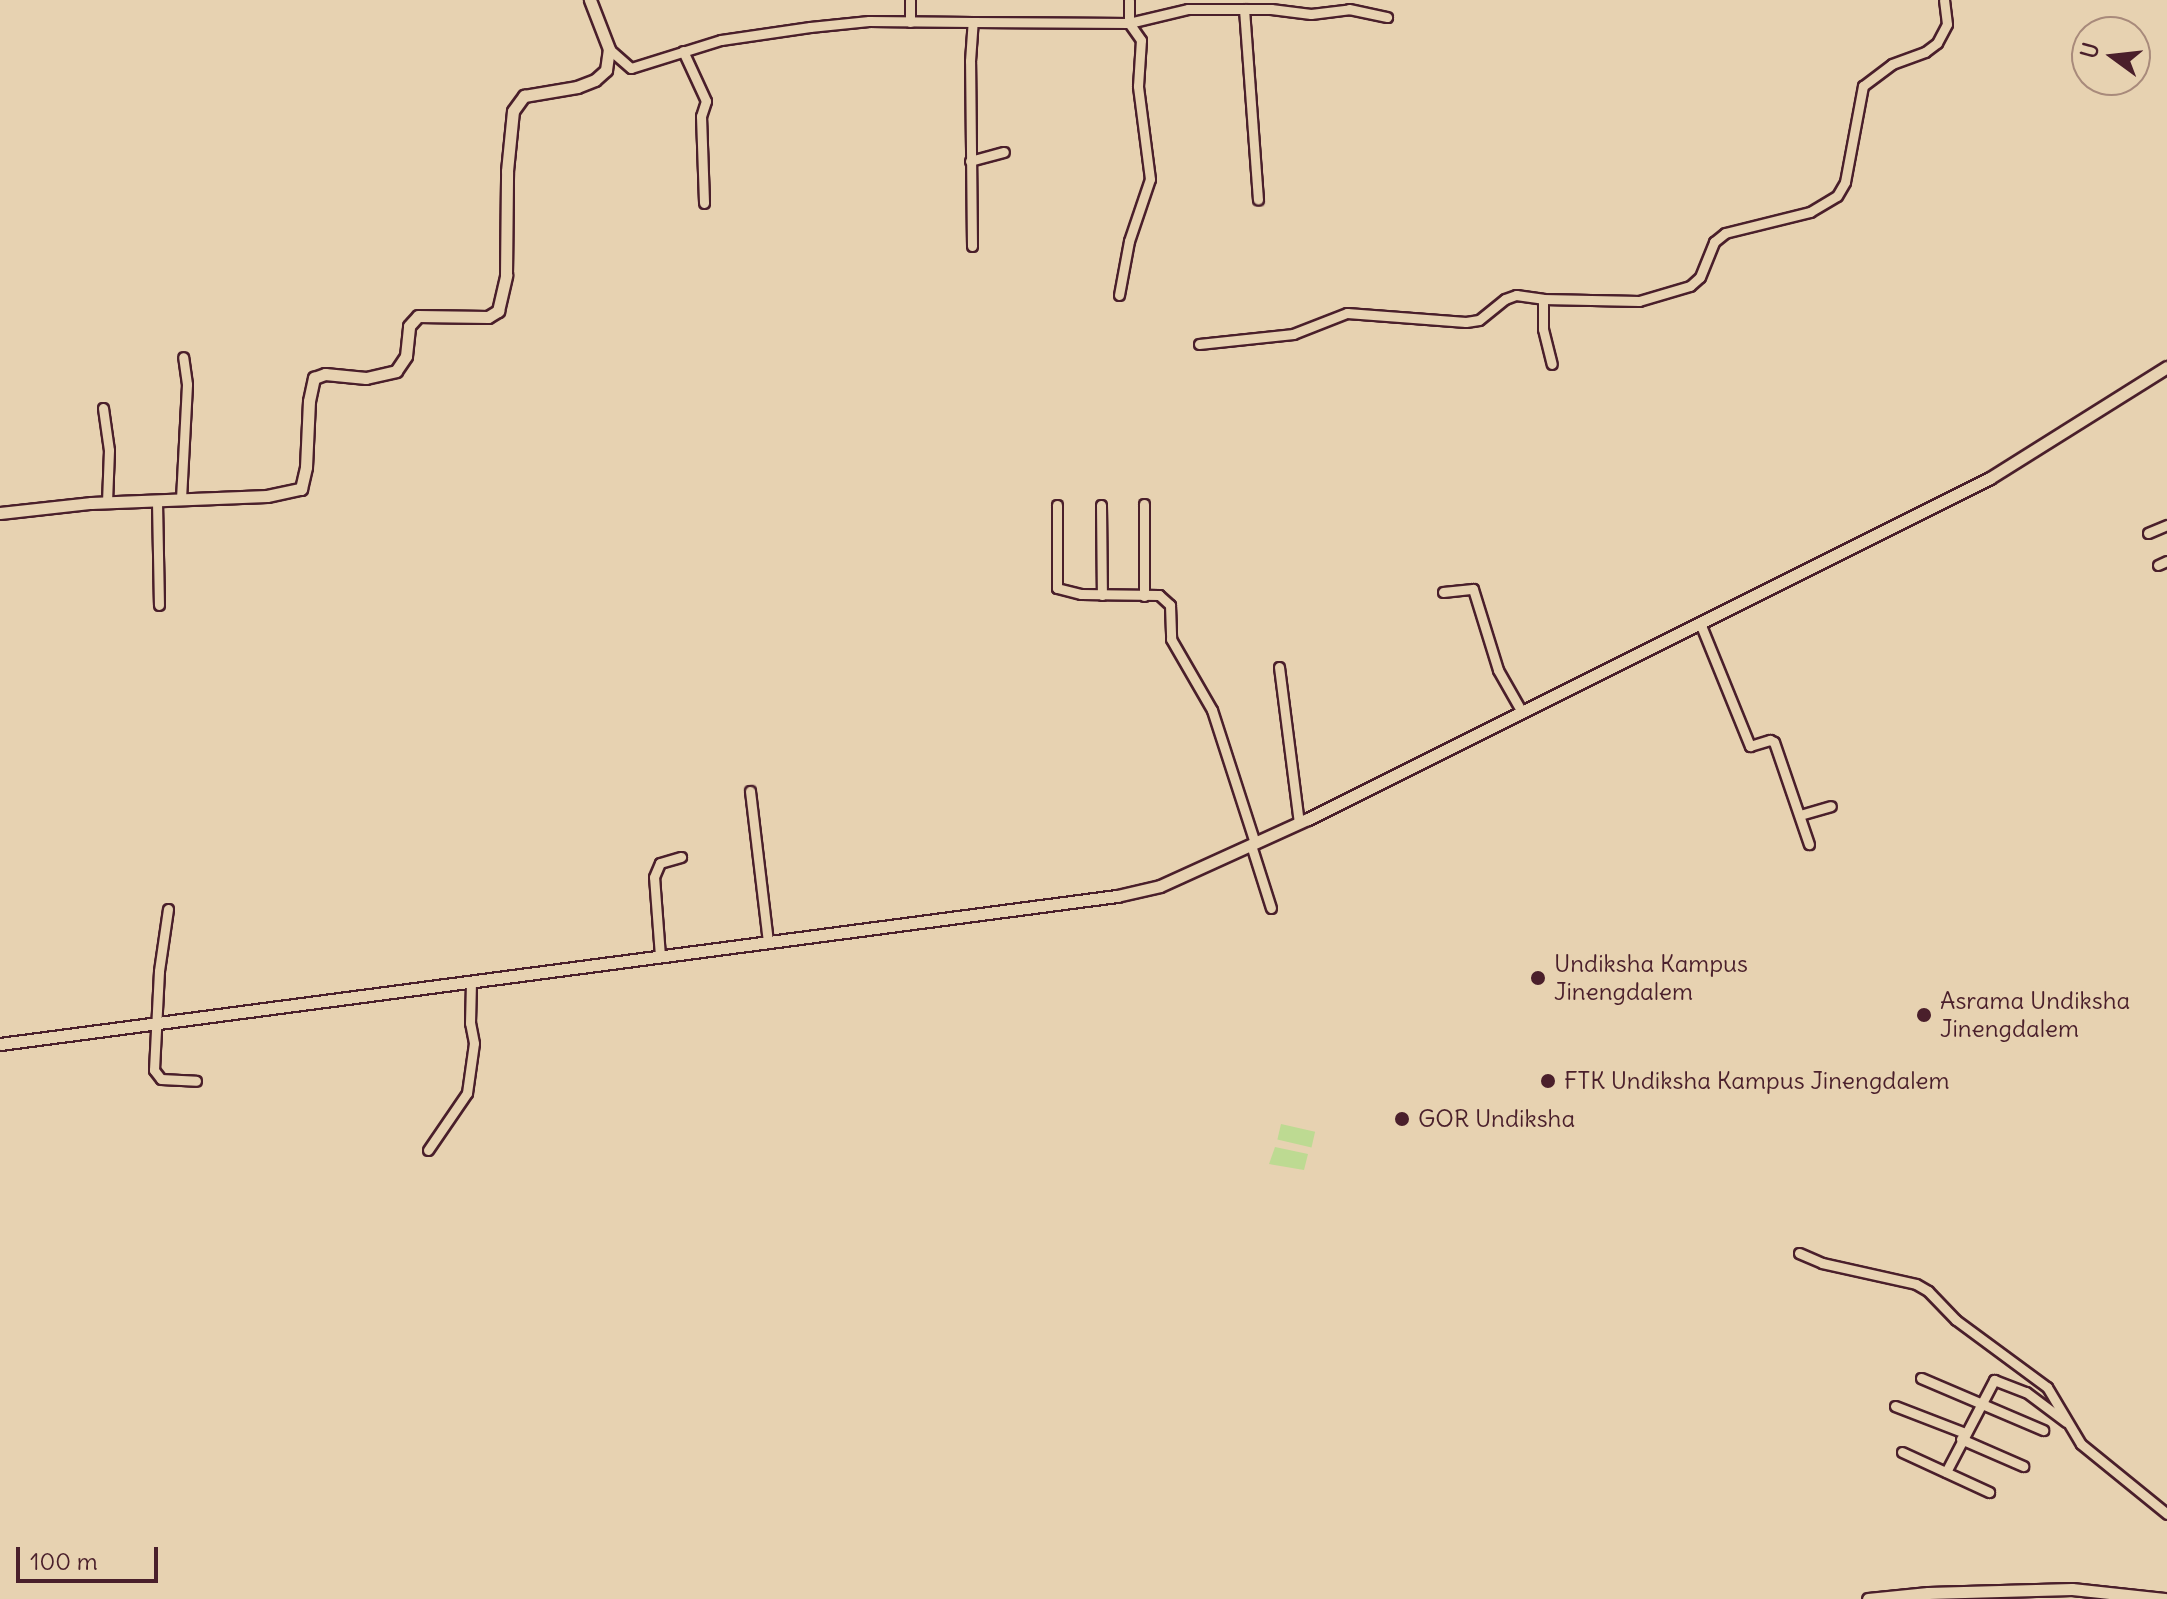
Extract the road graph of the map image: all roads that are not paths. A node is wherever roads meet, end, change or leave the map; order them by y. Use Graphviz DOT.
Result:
graph roads {
  1 [pos="590,0"];
  2 [pos="910,0"];
  3 [pos="1129,0"];
  4 [pos="1944,0"];
  5 [pos="1244,9"];
  6 [pos="1387,17"];
  7 [pos="910,22"];
  8 [pos="973,22"];
  9 [pos="1129,23"];
  10 [pos="609,49"];
  11 [pos="683,51"];
  12 [pos="1004,152"];
  13 [pos="970,161"];
  14 [pos="1258,199"];
  15 [pos="704,203"];
  16 [pos="972,246"];
  17 [pos="1119,295"];
  18 [pos="1543,299"];
  19 [pos="1199,344"];
  20 [pos="183,357"];
  21 [pos="1552,364"];
  22 [pos="2167,367"];
  23 [pos="103,408"];
  24 [pos="181,499"];
  25 [pos="157,502"];
  26 [pos="107,503"];
  27 [pos="1144,504"];
  28 [pos="1057,505"];
  29 [pos="1101,505"];
  30 [pos="0,513"];
  31 [pos="2167,525"];
  32 [pos="2148,533"];
  33 [pos="1443,592"];
  34 [pos="1102,595"];
  35 [pos="1144,596"];
  36 [pos="159,605"];
  37 [pos="1700,623"];
  38 [pos="1279,667"];
  39 [pos="1522,712"];
  40 [pos="750,791"];
  41 [pos="1831,806"];
  42 [pos="1800,815"];
  43 [pos="1299,823"];
  44 [pos="1253,844"];
  45 [pos="1809,844"];
  46 [pos="681,857"];
  47 [pos="1271,908"];
  48 [pos="168,909"];
  49 [pos="768,941"];
  50 [pos="660,956"];
  51 [pos="471,981"];
  52 [pos="155,1022"];
  53 [pos="0,1044"];
  54 [pos="196,1081"];
  55 [pos="428,1150"];
  56 [pos="1799,1253"];
  57 [pos="1921,1378"];
  58 [pos="1979,1404"];
  59 [pos="1895,1406"];
  60 [pos="2069,1424"];
  61 [pos="2043,1430"];
  62 [pos="1963,1436"];
  63 [pos="1902,1452"];
  64 [pos="2023,1466"];
  65 [pos="1946,1472"];
  66 [pos="1989,1492"];
  67 [pos="2167,1514"];
  68 [pos="1868,1599"];
  69 [pos="2166,1599"];
  1 -- 10 [label="street"];
  2 -- 7 [label="street"];
  3 -- 9 [label="street"];
  4 -- 18 [label="street"];
  5 -- 6 [label="street"];
  5 -- 9 [label="street"];
  5 -- 14 [label="street"];
  7 -- 8 [label="street"];
  7 -- 11 [label="street"];
  8 -- 9 [label="street"];
  8 -- 13 [label="street"];
  9 -- 17 [label="street"];
  10 -- 11 [label="street"];
  10 -- 24 [label="street"];
  11 -- 15 [label="street"];
  12 -- 13 [label="street"];
  13 -- 16 [label="street"];
  18 -- 19 [label="street"];
  18 -- 21 [label="street"];
  20 -- 24 [label="street"];
  22 -- 37 [label="street"];
  23 -- 26 [label="street"];
  24 -- 25 [label="street"];
  25 -- 26 [label="street"];
  25 -- 36 [label="street"];
  26 -- 30 [label="street"];
  27 -- 35 [label="street"];
  28 -- 34 [label="street"];
  29 -- 34 [label="street"];
  31 -- 32 [label="street"];
  33 -- 39 [label="street"];
  34 -- 35 [label="street"];
  35 -- 44 [label="street"];
  37 -- 39 [label="street"];
  37 -- 42 [label="street"];
  38 -- 43 [label="street"];
  39 -- 43 [label="street"];
  40 -- 49 [label="street"];
  41 -- 42 [label="street"];
  42 -- 45 [label="street"];
  43 -- 44 [label="street"];
  44 -- 47 [label="street"];
  44 -- 49 [label="street"];
  46 -- 50 [label="street"];
  48 -- 52 [label="street"];
  49 -- 50 [label="street"];
  50 -- 51 [label="street"];
  51 -- 52 [label="street"];
  51 -- 55 [label="street"];
  52 -- 53 [label="street"];
  52 -- 54 [label="street"];
  56 -- 60 [label="street"];
  57 -- 58 [label="street"];
  58 -- 60 [label="street"];
  58 -- 61 [label="street"];
  58 -- 62 [label="street"];
  59 -- 62 [label="street"];
  60 -- 67 [label="street"];
  62 -- 64 [label="street"];
  62 -- 65 [label="street"];
  63 -- 65 [label="street"];
  65 -- 66 [label="street"];
  68 -- 69 [label="street"];
}
